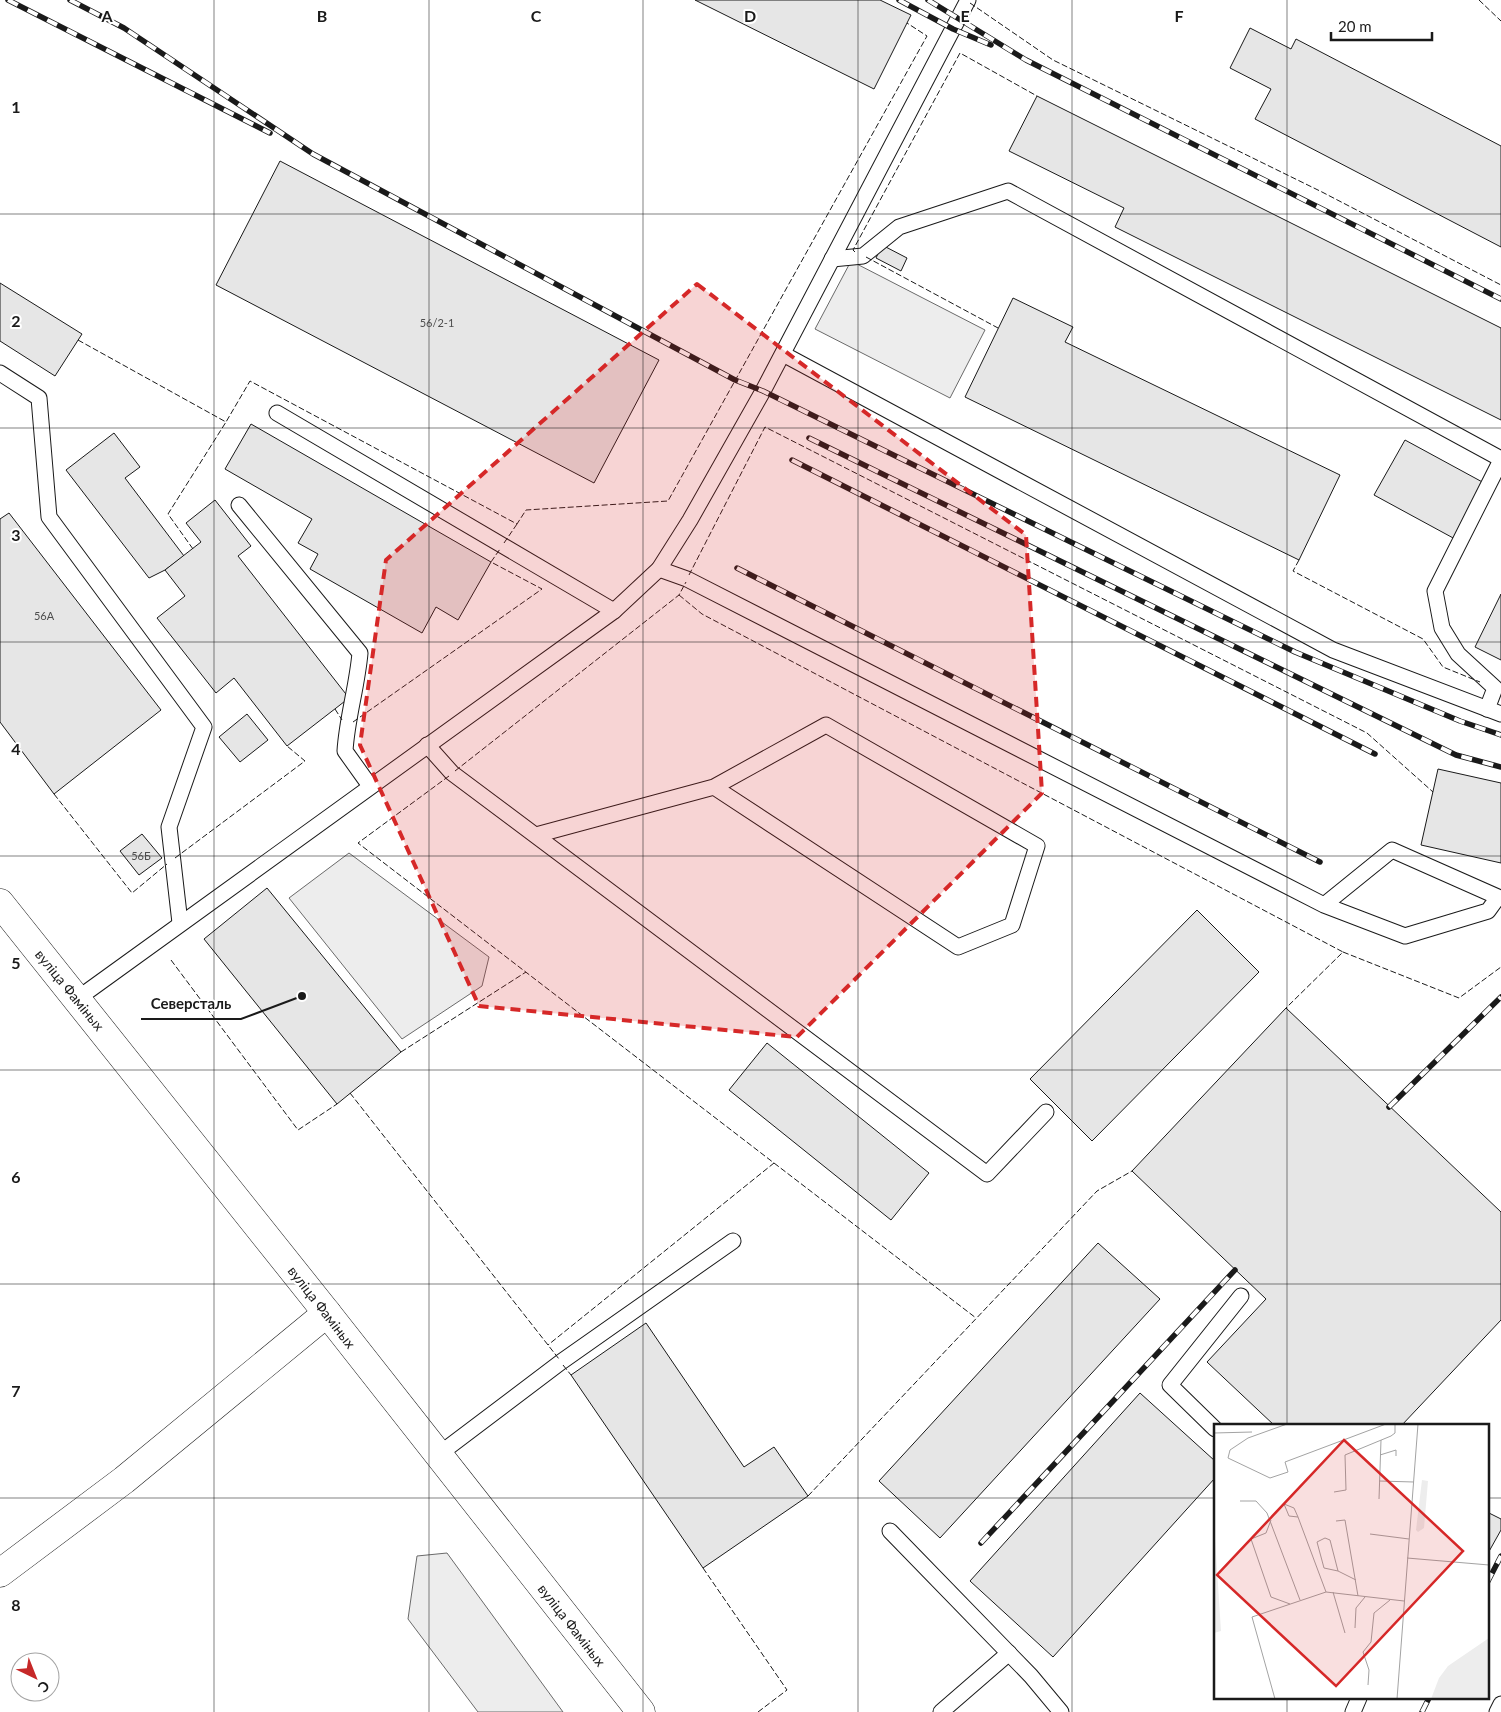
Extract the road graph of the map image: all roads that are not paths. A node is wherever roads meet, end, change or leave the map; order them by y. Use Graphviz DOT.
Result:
graph roads {
  1 [pos="968,0"];
  2 [pos="832,259"];
  3 [pos="783,354"];
  4 [pos="0,373"];
  5 [pos="277,413"];
  6 [pos="1501,460"];
  7 [pos="239,505"];
  8 [pos="659,569"];
  9 [pos="614,611"];
  10 [pos="1487,709"];
  11 [pos="1501,714"];
  12 [pos="427,746"];
  13 [pos="370,786"];
  14 [pos="714,788"];
  15 [pos="536,835"];
  16 [pos="0,903"];
  17 [pos="1324,905"];
  18 [pos="180,923"];
  19 [pos="77,999"];
  20 [pos="1046,1112"];
  21 [pos="733,1241"];
  22 [pos="1241,1296"];
  23 [pos="327,1312"];
  24 [pos="1214,1428"];
  25 [pos="438,1455"];
  26 [pos="890,1530"];
  27 [pos="0,1573"];
  28 [pos="1009,1653"];
  29 [pos="1359,1700"];
  30 [pos="1501,1704"];
  31 [pos="641,1712"];
  32 [pos="941,1712"];
  33 [pos="1061,1712"];
  34 [pos="1353,1712"];
  35 [pos="1497,1712"];
  1 -- 2 [label="lane"];
  2 -- 3 [label="lane"];
  2 -- 6 [label="lane"];
  3 -- 8 [label="lane"];
  3 -- 10 [label="lane"];
  4 -- 18 [label="lane"];
  5 -- 9 [label="lane"];
  6 -- 10 [label="lane"];
  7 -- 13 [label="lane"];
  8 -- 9 [label="lane"];
  8 -- 17 [label="lane"];
  9 -- 12 [label="lane"];
  10 -- 11 [label="lane"];
  12 -- 13 [label="lane"];
  12 -- 15 [label="lane"];
  13 -- 18 [label="lane"];
  14 -- 14 [label="lane"];
  14 -- 15 [label="lane"];
  15 -- 20 [label="lane"];
  16 -- 19 [label="main road, вуліца Фаміных"];
  17 -- 17 [label="lane"];
  18 -- 19 [label="lane"];
  19 -- 23 [label="main road, вуліца Фаміных"];
  21 -- 25 [label="lane"];
  22 -- 24 [label="lane"];
  23 -- 25 [label="main road, вуліца Фаміных"];
  23 -- 27 [label="main road"];
  25 -- 31 [label="main road, вуліца Фаміных"];
  26 -- 28 [label="lane"];
  28 -- 32 [label="lane"];
  28 -- 33 [label="lane"];
  29 -- 34 [label="lane"];
  30 -- 35 [label="lane"];
}
